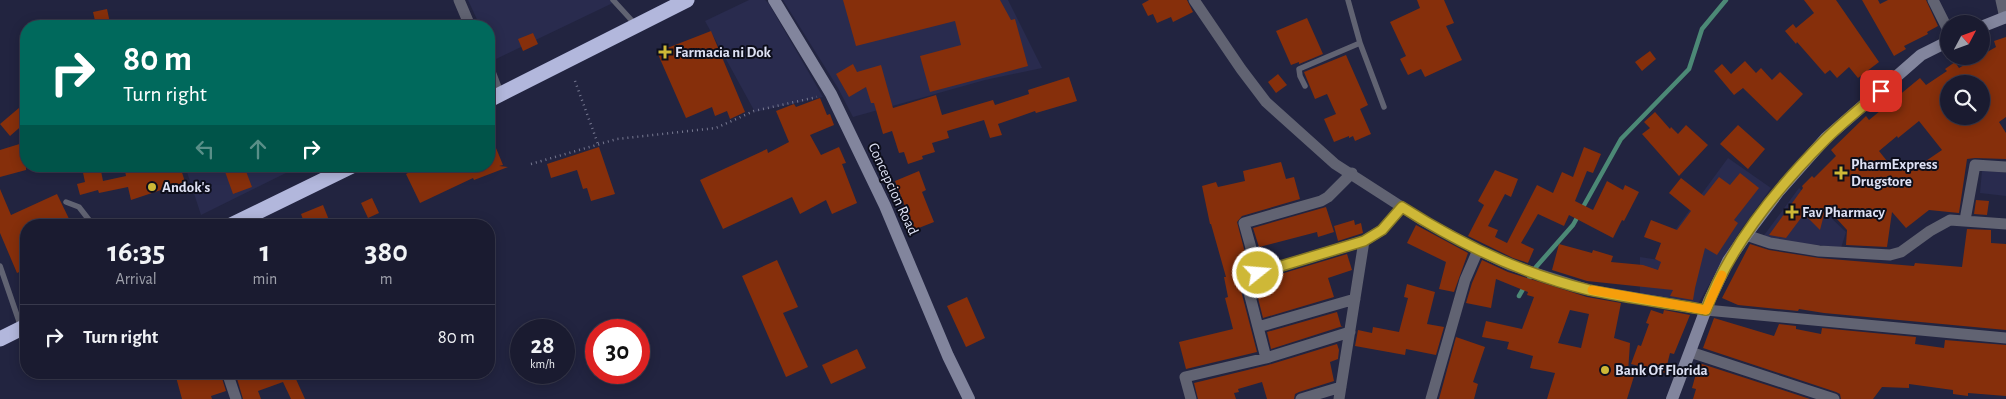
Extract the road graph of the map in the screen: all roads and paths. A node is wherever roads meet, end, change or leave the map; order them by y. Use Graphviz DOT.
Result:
graph roads {
  1 [pos="459,0"];
  2 [pos="613,0"];
  3 [pos="687,0"];
  4 [pos="774,0"];
  5 [pos="1194,0"];
  6 [pos="1348,0"];
  7 [pos="1933,0"];
  8 [pos="2001,0"];
  9 [pos="1940,15"];
  10 [pos="2006,18"];
  11 [pos="467,20"];
  12 [pos="1990,24"];
  13 [pos="636,26"];
  14 [pos="1360,42"];
  15 [pos="1940,46"];
  16 [pos="575,81"];
  17 [pos="1305,86"];
  18 [pos="831,94"];
  19 [pos="495,96"];
  20 [pos="1384,107"];
  21 [pos="598,144"];
  22 [pos="531,164"];
  23 [pos="2006,167"];
  24 [pos="340,172"];
  25 [pos="1352,173"];
  26 [pos="66,202"];
  27 [pos="1402,207"];
  28 [pos="88,219"];
  29 [pos="243,219"];
  30 [pos="1965,220"];
  31 [pos="2006,224"];
  32 [pos="1746,235"];
  33 [pos="1364,241"];
  34 [pos="1478,250"];
  35 [pos="0,266"];
  36 [pos="1258,273"];
  37 [pos="1355,299"];
  38 [pos="1706,310"];
  39 [pos="20,317"];
  40 [pos="1258,327"];
  41 [pos="20,329"];
  42 [pos="1350,332"];
  43 [pos="2006,338"];
  44 [pos="0,339"];
  45 [pos="1690,352"];
  46 [pos="1266,358"];
  47 [pos="229,379"];
  48 [pos="1341,387"];
  49 [pos="236,399"];
  50 [pos="969,399"];
  51 [pos="1191,399"];
  52 [pos="1301,399"];
  53 [pos="1339,399"];
  54 [pos="1431,399"];
  55 [pos="1672,399"];
  56 [pos="1834,399"];
  1 -- 11 [label="street"];
  2 -- 13 [label="lane"];
  3 -- 13 [label="highway"];
  4 -- 18 [label="main road, Concepcion Road"];
  5 -- 25 [label="street"];
  6 -- 14 [label="lane"];
  7 -- 9 [label="street"];
  8 -- 10 [label="street"];
  10 -- 12 [label="main road"];
  13 -- 19 [label="highway"];
  14 -- 17 [label="lane"];
  14 -- 20 [label="lane"];
  15 -- 32 [label="main road"];
  16 -- 21 [label="path"];
  18 -- 21 [label="path"];
  18 -- 50 [label="main road, Concepcion Road"];
  21 -- 22 [label="path"];
  23 -- 30 [label="street"];
  24 -- 29 [label="highway"];
  25 -- 27 [label="street"];
  25 -- 36 [label="street"];
  26 -- 28 [label="lane"];
  27 -- 33 [label="street"];
  27 -- 34 [label="street"];
  30 -- 31 [label="street"];
  30 -- 32 [label="street"];
  32 -- 38 [label="main road"];
  33 -- 36 [label="street"];
  33 -- 37 [label="street"];
  34 -- 38 [label="street"];
  34 -- 54 [label="street"];
  35 -- 39 [label="lane"];
  36 -- 40 [label="street"];
  37 -- 40 [label="street"];
  37 -- 42 [label="street"];
  38 -- 43 [label="street"];
  38 -- 45 [label="main road"];
  40 -- 46 [label="street"];
  41 -- 44 [label="highway"];
  42 -- 46 [label="street"];
  42 -- 48 [label="street"];
  45 -- 55 [label="main road"];
  45 -- 56 [label="street"];
  46 -- 51 [label="street"];
  47 -- 49 [label="street"];
  48 -- 52 [label="street"];
  48 -- 53 [label="street"];
}
